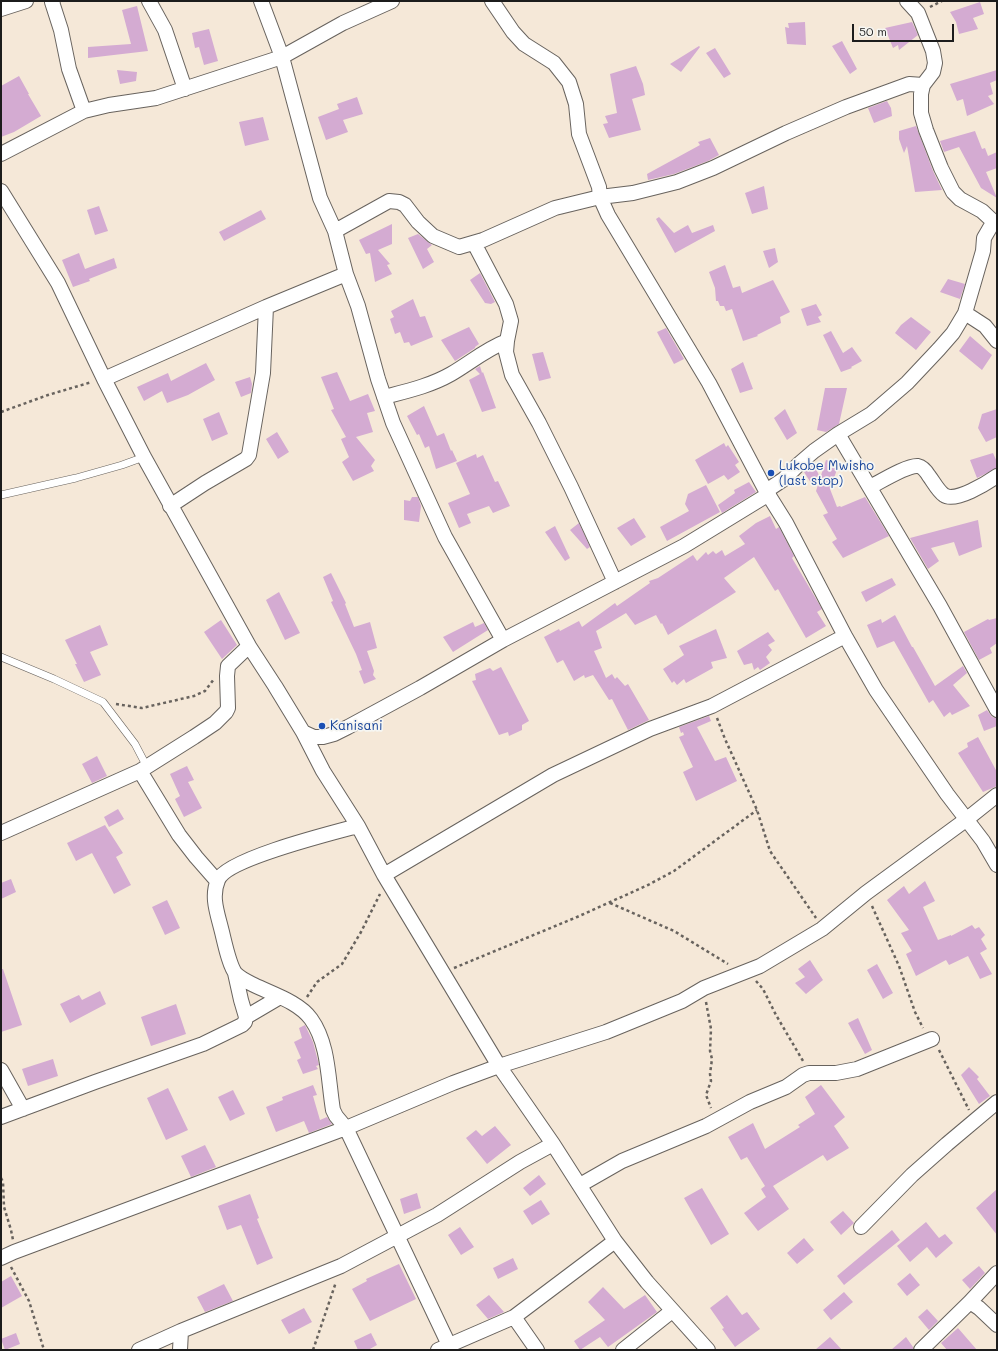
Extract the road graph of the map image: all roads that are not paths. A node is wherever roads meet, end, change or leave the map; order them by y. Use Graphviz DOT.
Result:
graph roads {
  1 [pos="26,1"];
  2 [pos="53,1"];
  3 [pos="149,1"];
  4 [pos="261,1"];
  5 [pos="392,1"];
  6 [pos="492,1"];
  7 [pos="907,1"];
  8 [pos="1,9"];
  9 [pos="282,58"];
  10 [pos="923,85"];
  11 [pos="185,89"];
  12 [pos="84,111"];
  13 [pos="1,154"];
  14 [pos="1,191"];
  15 [pos="600,197"];
  16 [pos="996,222"];
  17 [pos="335,231"];
  18 [pos="474,243"];
  19 [pos="346,274"];
  20 [pos="266,307"];
  21 [pos="965,313"];
  22 [pos="507,341"];
  23 [pos="997,341"];
  24 [pos="104,379"];
  25 [pos="384,397"];
  26 [pos="838,434"];
  27 [pos="144,457"];
  28 [pos="997,476"];
  29 [pos="870,487"];
  30 [pos="767,492"];
  31 [pos="1,495"];
  32 [pos="170,506"];
  33 [pos="615,582"];
  34 [pos="845,636"];
  35 [pos="503,640"];
  36 [pos="249,646"];
  37 [pos="1,657"];
  38 [pos="997,710"];
  39 [pos="303,732"];
  40 [pos="144,769"];
  41 [pos="997,795"];
  42 [pos="967,819"];
  43 [pos="358,826"];
  44 [pos="1,833"];
  45 [pos="997,865"];
  46 [pos="386,877"];
  47 [pos="217,881"];
  48 [pos="236,973"];
  49 [pos="280,997"];
  50 [pos="246,1017"];
  51 [pos="932,1039"];
  52 [pos="499,1066"];
  53 [pos="1,1070"];
  54 [pos="997,1102"];
  55 [pos="23,1109"];
  56 [pos="1,1117"];
  57 [pos="346,1128"];
  58 [pos="553,1144"];
  59 [pos="580,1185"];
  60 [pos="861,1227"];
  61 [pos="397,1237"];
  62 [pos="615,1241"];
  63 [pos="7,1255"];
  64 [pos="997,1273"];
  65 [pos="970,1302"];
  66 [pos="672,1311"];
  67 [pos="514,1317"];
  68 [pos="997,1325"];
  69 [pos="181,1331"];
  70 [pos="444,1348"];
  71 [pos="139,1350"];
  72 [pos="180,1350"];
  73 [pos="537,1350"];
  74 [pos="623,1350"];
  75 [pos="708,1350"];
  76 [pos="921,1350"];
  1 -- 8 [label="street"];
  2 -- 12 [label="street"];
  3 -- 11 [label="street"];
  4 -- 9 [label="street"];
  5 -- 9 [label="street"];
  6 -- 15 [label="street"];
  7 -- 10 [label="street"];
  9 -- 11 [label="street"];
  9 -- 17 [label="street"];
  10 -- 15 [label="street"];
  10 -- 16 [label="street"];
  11 -- 12 [label="street"];
  12 -- 13 [label="street"];
  14 -- 24 [label="street"];
  15 -- 18 [label="street"];
  15 -- 30 [label="street"];
  16 -- 21 [label="street"];
  17 -- 18 [label="street"];
  17 -- 19 [label="street"];
  18 -- 22 [label="street"];
  19 -- 20 [label="street"];
  19 -- 25 [label="street"];
  20 -- 24 [label="street"];
  20 -- 32 [label="street"];
  21 -- 23 [label="street"];
  21 -- 26 [label="street"];
  22 -- 25 [label="street"];
  22 -- 33 [label="street"];
  24 -- 27 [label="street"];
  25 -- 35 [label="street"];
  26 -- 29 [label="street"];
  26 -- 30 [label="street"];
  27 -- 31 [label="lane"];
  27 -- 32 [label="street"];
  28 -- 29 [label="street"];
  29 -- 38 [label="street"];
  30 -- 33 [label="street"];
  30 -- 34 [label="street"];
  32 -- 36 [label="street"];
  33 -- 35 [label="street"];
  34 -- 42 [label="street"];
  34 -- 46 [label="street"];
  35 -- 39 [label="street"];
  36 -- 39 [label="street"];
  36 -- 40 [label="street"];
  37 -- 40 [label="lane"];
  39 -- 43 [label="street"];
  40 -- 44 [label="street"];
  40 -- 47 [label="street"];
  41 -- 42 [label="street"];
  42 -- 45 [label="street"];
  42 -- 52 [label="street"];
  43 -- 46 [label="street"];
  43 -- 47 [label="street"];
  46 -- 52 [label="street"];
  47 -- 48 [label="street"];
  48 -- 49 [label="street"];
  48 -- 50 [label="street"];
  49 -- 50 [label="street"];
  49 -- 57 [label="street"];
  50 -- 55 [label="street"];
  51 -- 59 [label="street"];
  52 -- 57 [label="street"];
  52 -- 58 [label="street"];
  53 -- 55 [label="street"];
  54 -- 60 [label="street"];
  55 -- 56 [label="street"];
  57 -- 61 [label="street"];
  57 -- 63 [label="street"];
  58 -- 59 [label="street"];
  58 -- 61 [label="street"];
  59 -- 62 [label="street"];
  61 -- 69 [label="street"];
  61 -- 70 [label="street"];
  62 -- 66 [label="street"];
  62 -- 67 [label="street"];
  64 -- 65 [label="street"];
  65 -- 68 [label="street"];
  65 -- 76 [label="street"];
  66 -- 74 [label="street"];
  66 -- 75 [label="street"];
  67 -- 70 [label="street"];
  67 -- 73 [label="street"];
  69 -- 71 [label="street"];
  69 -- 72 [label="street"];
}
